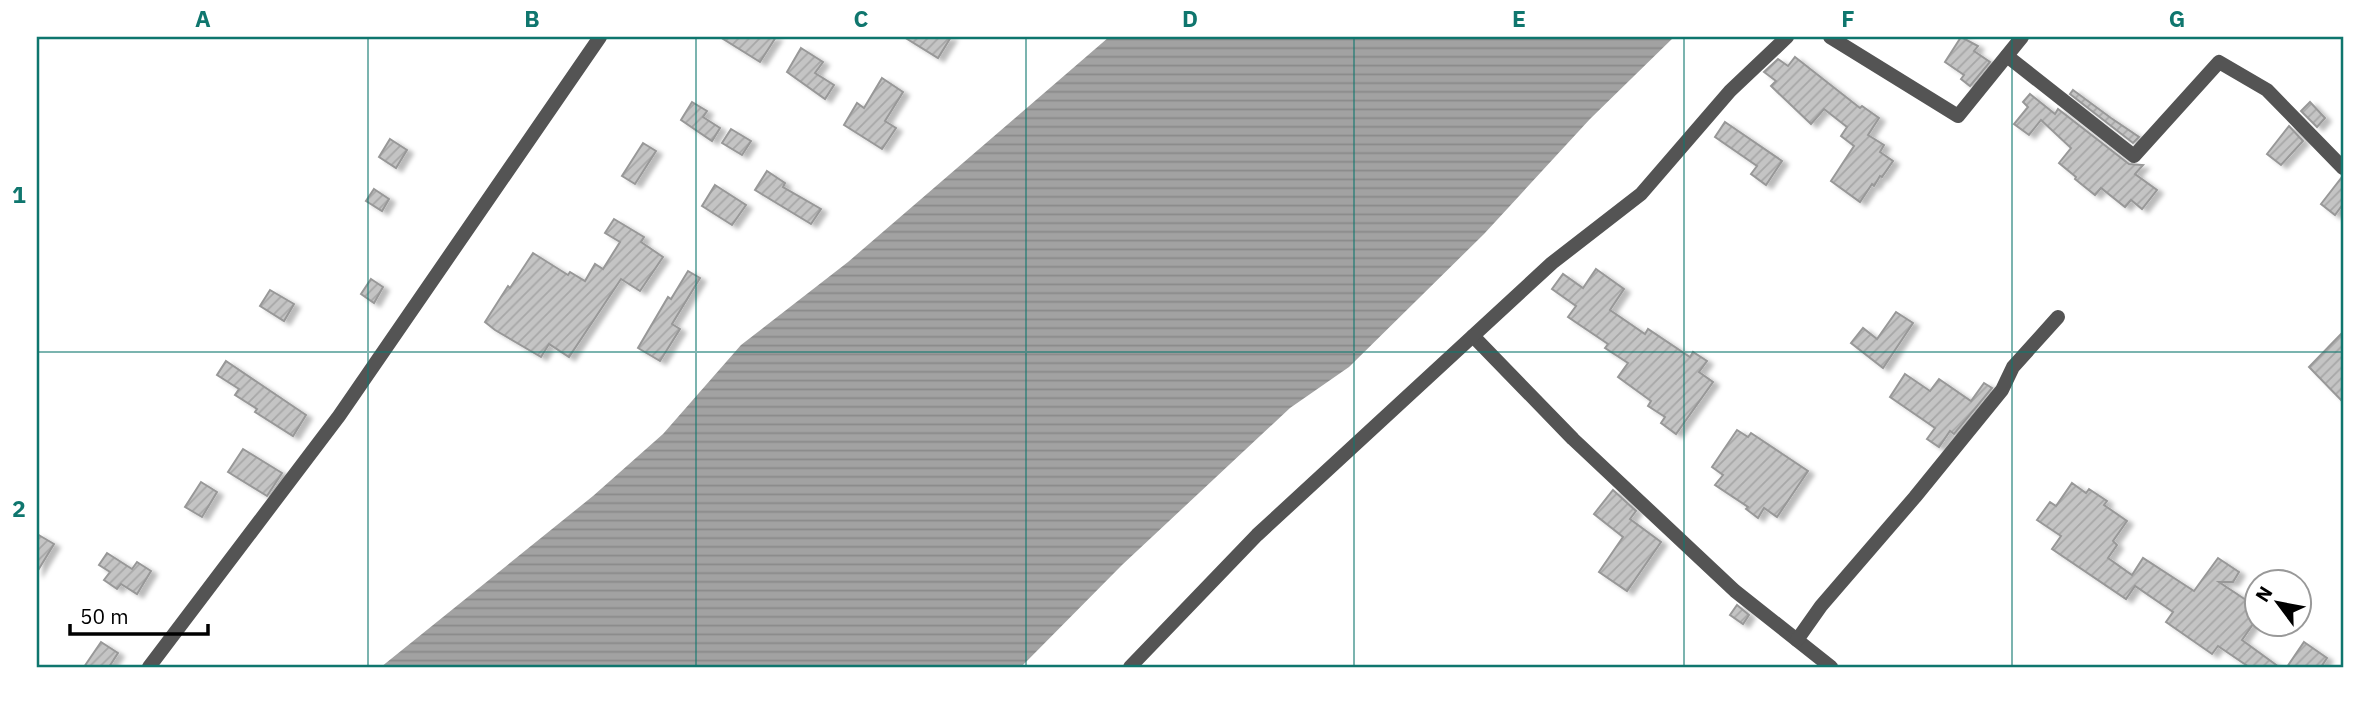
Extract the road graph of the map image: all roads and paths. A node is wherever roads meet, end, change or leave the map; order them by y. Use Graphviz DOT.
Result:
graph roads {
  1 [pos="600,37"];
  2 [pos="1787,37"];
  3 [pos="1830,37"];
  4 [pos="2022,37"];
  5 [pos="2007,56"];
  6 [pos="2343,168"];
  7 [pos="2058,317"];
  8 [pos="1473,337"];
  9 [pos="1797,640"];
  10 [pos="149,667"];
  11 [pos="1130,667"];
  12 [pos="1830,667"];
  1 -- 10 [label="street"];
  2 -- 8 [label="street"];
  3 -- 5 [label="street"];
  4 -- 5 [label="street"];
  5 -- 6 [label="street"];
  7 -- 9 [label="street"];
  8 -- 9 [label="street"];
  8 -- 11 [label="street"];
  9 -- 12 [label="street"];
}
